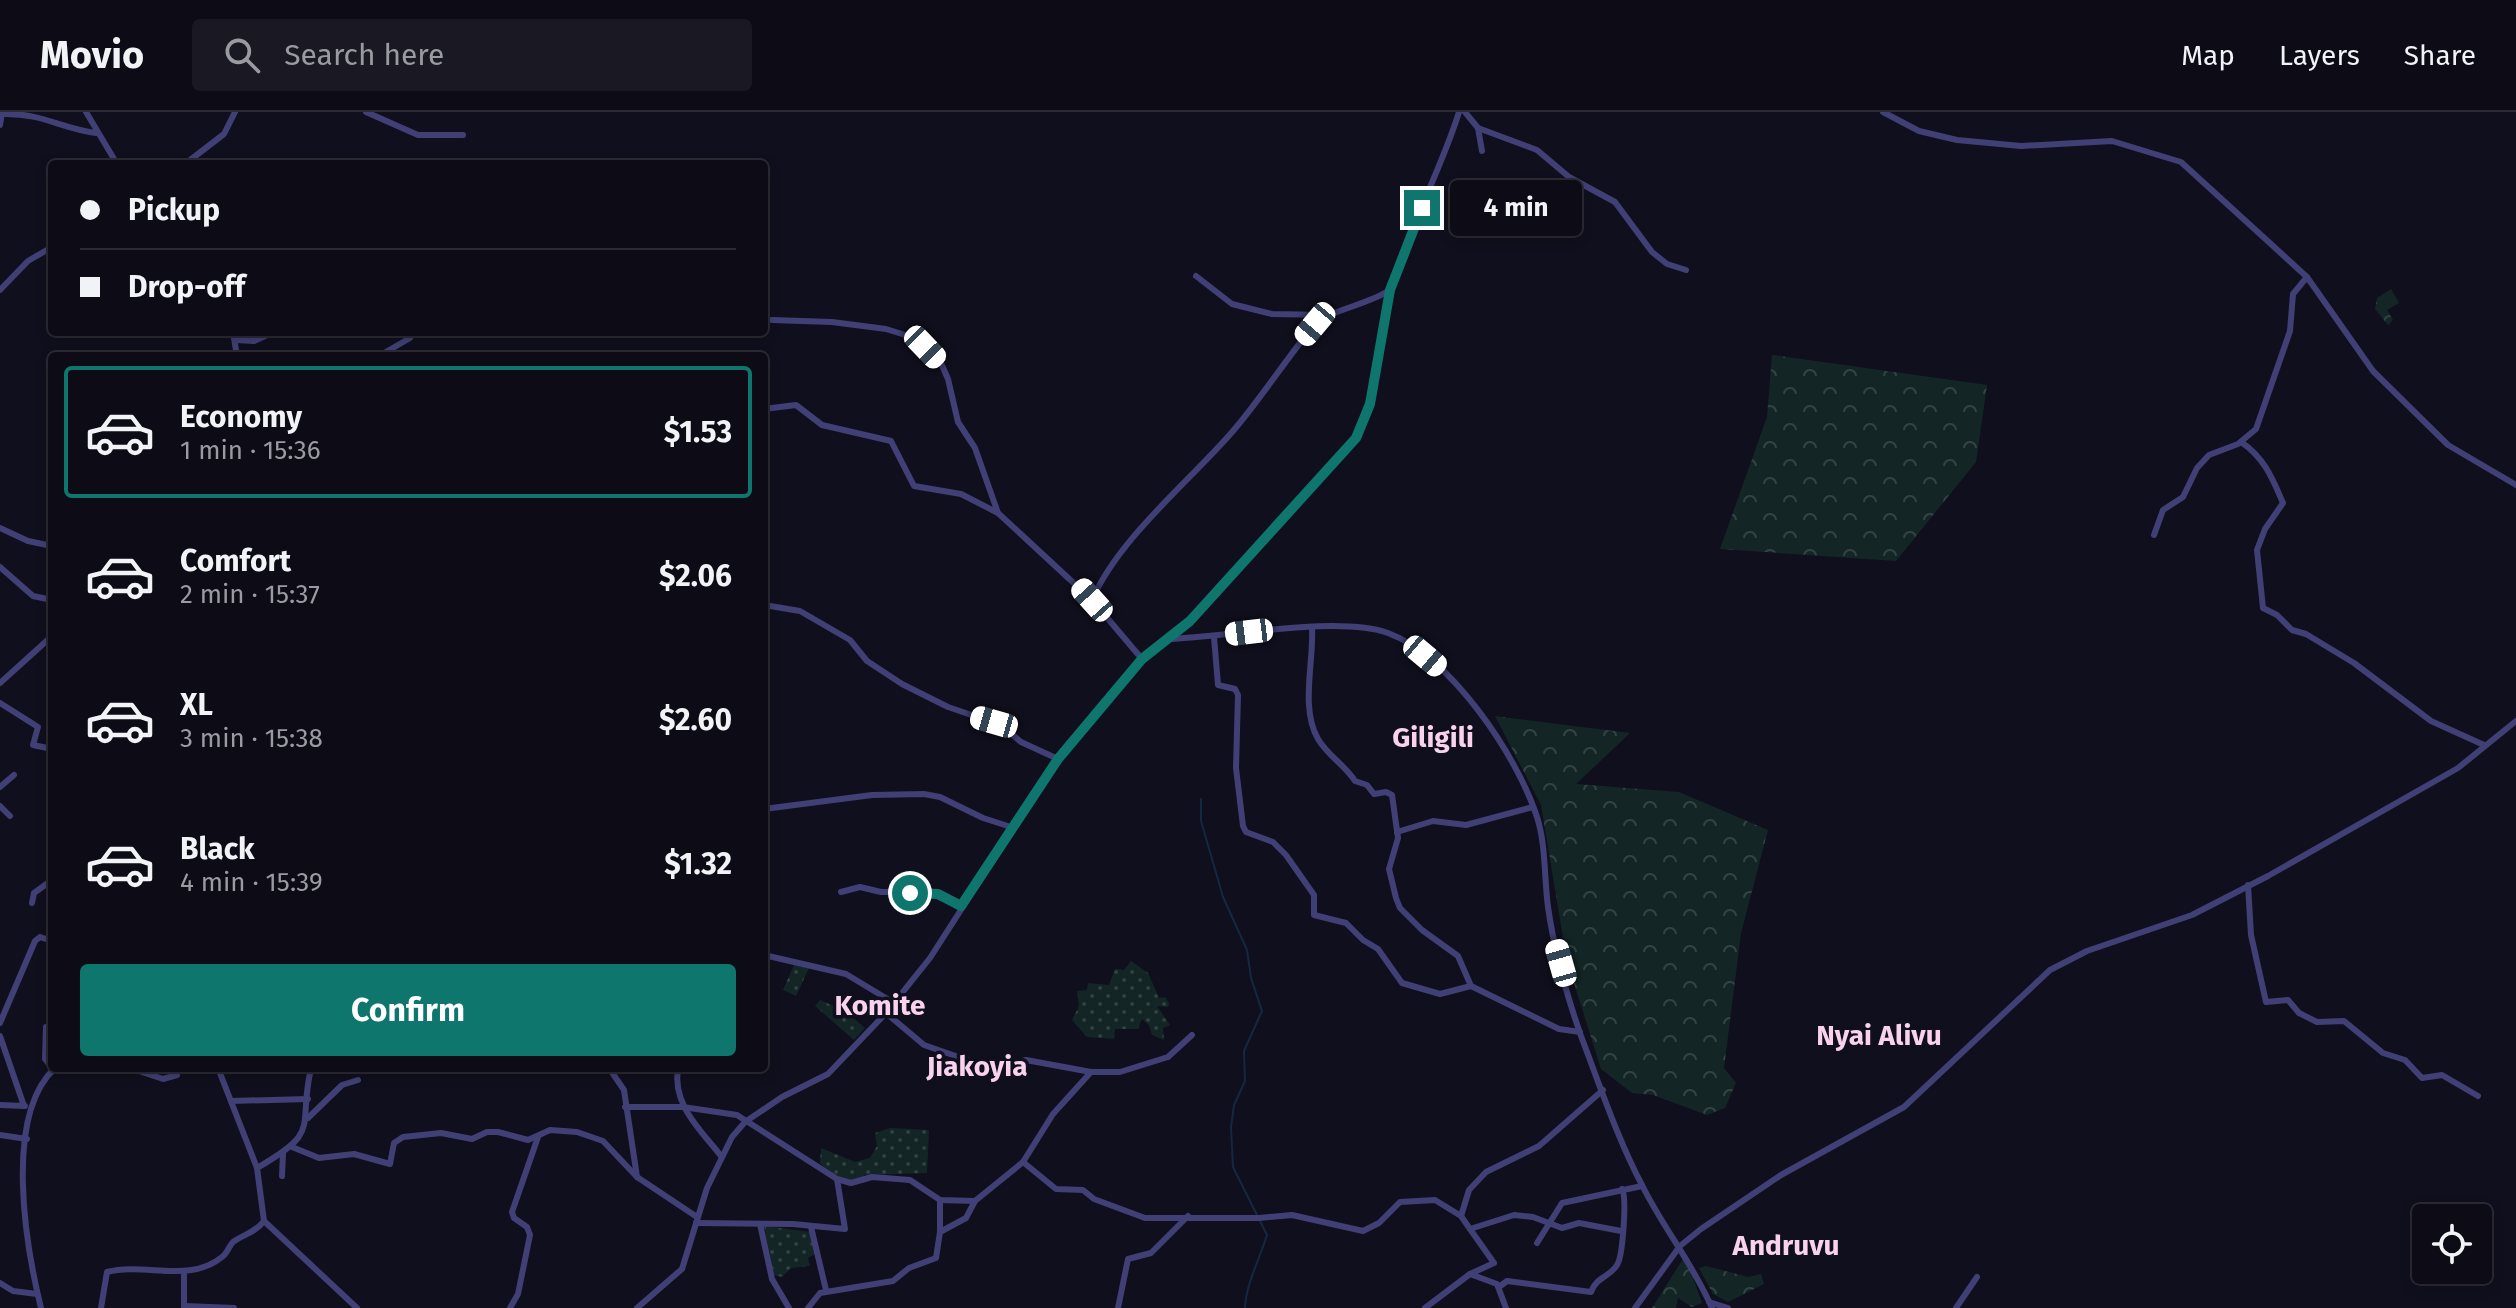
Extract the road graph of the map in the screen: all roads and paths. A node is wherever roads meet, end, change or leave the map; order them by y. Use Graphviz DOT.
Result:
graph roads {
  1 [pos="86,112"];
  2 [pos="366,112"];
  3 [pos="1462,112"];
  4 [pos="1883,112"];
  5 [pos="2,113"];
  6 [pos="232,114"];
  7 [pos="0,125"];
  8 [pos="1478,128"];
  9 [pos="96,133"];
  10 [pos="463,135"];
  11 [pos="1482,151"];
  12 [pos="114,160"];
  13 [pos="190,160"];
  14 [pos="48,249"];
  15 [pos="1686,270"];
  16 [pos="1196,276"];
  17 [pos="2307,277"];
  18 [pos="0,290"];
  19 [pos="1390,290"];
  20 [pos="1326,315"];
  21 [pos="772,320"];
  22 [pos="234,336"];
  23 [pos="265,336"];
  24 [pos="411,336"];
  25 [pos="236,340"];
  26 [pos="237,352"];
  27 [pos="386,352"];
  28 [pos="768,408"];
  29 [pos="2241,442"];
  30 [pos="2516,485"];
  31 [pos="998,513"];
  32 [pos="0,528"];
  33 [pos="2154,535"];
  34 [pos="48,545"];
  35 [pos="0,567"];
  36 [pos="48,599"];
  37 [pos="1092,600"];
  38 [pos="768,606"];
  39 [pos="1312,628"];
  40 [pos="1214,637"];
  41 [pos="1171,639"];
  42 [pos="48,640"];
  43 [pos="1142,659"];
  44 [pos="0,683"];
  45 [pos="0,703"];
  46 [pos="2516,721"];
  47 [pos="2484,745"];
  48 [pos="48,748"];
  49 [pos="1058,759"];
  50 [pos="14,775"];
  51 [pos="0,787"];
  52 [pos="0,806"];
  53 [pos="1533,807"];
  54 [pos="768,808"];
  55 [pos="10,816"];
  56 [pos="1011,827"];
  57 [pos="1397,832"];
  58 [pos="48,883"];
  59 [pos="2248,885"];
  60 [pos="841,892"];
  61 [pos="32,903"];
  62 [pos="961,906"];
  63 [pos="48,940"];
  64 [pos="768,956"];
  65 [pos="1471,986"];
  66 [pos="894,1003"];
  67 [pos="886,1013"];
  68 [pos="0,1023"];
  69 [pos="46,1027"];
  70 [pos="1580,1032"];
  71 [pos="1192,1035"];
  72 [pos="0,1036"];
  73 [pos="48,1062"];
  74 [pos="52,1072"];
  75 [pos="142,1072"];
  76 [pos="220,1072"];
  77 [pos="311,1072"];
  78 [pos="612,1072"];
  79 [pos="678,1072"];
  80 [pos="1091,1072"];
  81 [pos="177,1075"];
  82 [pos="358,1080"];
  83 [pos="1603,1090"];
  84 [pos="2478,1096"];
  85 [pos="308,1099"];
  86 [pos="231,1101"];
  87 [pos="0,1105"];
  88 [pos="28,1106"];
  89 [pos="625,1107"];
  90 [pos="683,1107"];
  91 [pos="308,1118"];
  92 [pos="745,1122"];
  93 [pos="0,1135"];
  94 [pos="538,1137"];
  95 [pos="27,1139"];
  96 [pos="292,1147"];
  97 [pos="283,1153"];
  98 [pos="721,1156"];
  99 [pos="1023,1162"];
  100 [pos="257,1168"];
  101 [pos="282,1176"];
  102 [pos="637,1177"];
  103 [pos="837,1179"];
  104 [pos="1642,1186"];
  105 [pos="1622,1189"];
  106 [pos="940,1200"];
  107 [pos="975,1201"];
  108 [pos="1188,1216"];
  109 [pos="1461,1216"];
  110 [pos="697,1220"];
  111 [pos="264,1221"];
  112 [pos="1550,1222"];
  113 [pos="760,1224"];
  114 [pos="811,1227"];
  115 [pos="1470,1229"];
  116 [pos="1621,1231"];
  117 [pos="940,1232"];
  118 [pos="1537,1243"];
  119 [pos="1680,1246"];
  120 [pos="184,1273"];
  121 [pos="1470,1274"];
  122 [pos="1977,1277"];
  123 [pos="0,1283"];
  124 [pos="1499,1287"];
  125 [pos="826,1290"];
  126 [pos="37,1294"];
  127 [pos="1710,1305"];
  128 [pos="184,1307"];
  129 [pos="41,1308"];
  130 [pos="101,1308"];
  131 [pos="234,1308"];
  132 [pos="357,1308"];
  133 [pos="510,1308"];
  134 [pos="637,1308"];
  135 [pos="789,1308"];
  136 [pos="802,1308"];
  137 [pos="808,1308"];
  138 [pos="1118,1308"];
  139 [pos="1425,1308"];
  140 [pos="1506,1308"];
  141 [pos="1635,1308"];
  142 [pos="1728,1308"];
  143 [pos="1956,1308"];
  1 -- 9 [label="street"];
  2 -- 10 [label="street"];
  3 -- 8 [label="street"];
  3 -- 19 [label="street"];
  4 -- 17 [label="street"];
  5 -- 7 [label="street"];
  5 -- 9 [label="street"];
  6 -- 13 [label="street"];
  8 -- 11 [label="street"];
  8 -- 15 [label="street"];
  9 -- 12 [label="street"];
  14 -- 18 [label="street"];
  16 -- 20 [label="street"];
  17 -- 29 [label="street"];
  17 -- 30 [label="street"];
  19 -- 20 [label="street"];
  19 -- 41 [label="street"];
  20 -- 37 [label="street"];
  21 -- 31 [label="street"];
  22 -- 25 [label="street"];
  23 -- 25 [label="street"];
  24 -- 27 [label="street"];
  25 -- 26 [label="street"];
  28 -- 31 [label="street"];
  29 -- 33 [label="street"];
  29 -- 47 [label="street"];
  31 -- 37 [label="street"];
  32 -- 34 [label="street"];
  35 -- 36 [label="street"];
  37 -- 43 [label="street"];
  38 -- 49 [label="street"];
  39 -- 40 [label="street"];
  39 -- 53 [label="street"];
  39 -- 57 [label="street"];
  40 -- 41 [label="street"];
  40 -- 65 [label="street"];
  41 -- 43 [label="street"];
  42 -- 44 [label="street"];
  43 -- 49 [label="street"];
  45 -- 48 [label="street"];
  46 -- 47 [label="street"];
  47 -- 59 [label="street"];
  49 -- 56 [label="street"];
  50 -- 51 [label="street"];
  52 -- 55 [label="street"];
  53 -- 57 [label="street"];
  53 -- 70 [label="street"];
  54 -- 56 [label="street"];
  56 -- 62 [label="street"];
  57 -- 65 [label="street"];
  58 -- 61 [label="street"];
  59 -- 84 [label="street"];
  59 -- 119 [label="street"];
  60 -- 62 [label="street"];
  62 -- 66 [label="street"];
  63 -- 68 [label="street"];
  64 -- 66 [label="street"];
  65 -- 70 [label="street"];
  66 -- 67 [label="street"];
  67 -- 80 [label="street"];
  67 -- 92 [label="street"];
  69 -- 73 [label="street"];
  70 -- 83 [label="street"];
  71 -- 80 [label="street"];
  72 -- 88 [label="street"];
  74 -- 88 [label="street"];
  75 -- 81 [label="street"];
  76 -- 86 [label="street"];
  77 -- 85 [label="street"];
  78 -- 89 [label="street"];
  79 -- 90 [label="street"];
  80 -- 99 [label="street"];
  82 -- 91 [label="street"];
  83 -- 104 [label="street"];
  83 -- 109 [label="street"];
  85 -- 86 [label="street"];
  85 -- 91 [label="street"];
  86 -- 100 [label="street"];
  87 -- 88 [label="street"];
  88 -- 95 [label="street"];
  89 -- 90 [label="street"];
  89 -- 102 [label="street"];
  90 -- 92 [label="street"];
  90 -- 98 [label="street"];
  91 -- 96 [label="street"];
  92 -- 98 [label="street"];
  92 -- 103 [label="street"];
  93 -- 95 [label="street"];
  94 -- 96 [label="street"];
  94 -- 102 [label="street"];
  94 -- 133 [label="street"];
  95 -- 126 [label="street"];
  96 -- 97 [label="street"];
  97 -- 100 [label="street"];
  97 -- 101 [label="street"];
  98 -- 110 [label="street"];
  99 -- 107 [label="street"];
  99 -- 108 [label="street"];
  100 -- 111 [label="street"];
  102 -- 110 [label="street"];
  103 -- 106 [label="street"];
  103 -- 114 [label="street"];
  104 -- 105 [label="street"];
  104 -- 119 [label="street"];
  105 -- 112 [label="street"];
  105 -- 116 [label="street"];
  106 -- 107 [label="street"];
  106 -- 117 [label="street"];
  107 -- 117 [label="street"];
  108 -- 109 [label="street"];
  108 -- 138 [label="street"];
  109 -- 115 [label="street"];
  110 -- 113 [label="street"];
  110 -- 134 [label="street"];
  111 -- 120 [label="street"];
  111 -- 132 [label="street"];
  112 -- 115 [label="street"];
  112 -- 116 [label="street"];
  112 -- 118 [label="street"];
  113 -- 114 [label="street"];
  113 -- 135 [label="street"];
  114 -- 125 [label="street"];
  115 -- 121 [label="street"];
  116 -- 124 [label="street"];
  117 -- 125 [label="street"];
  119 -- 127 [label="street"];
  119 -- 141 [label="street"];
  120 -- 128 [label="street"];
  120 -- 130 [label="street"];
  121 -- 124 [label="street"];
  121 -- 139 [label="street"];
  122 -- 143 [label="street"];
  123 -- 126 [label="street"];
  124 -- 140 [label="street"];
  125 -- 137 [label="street"];
  126 -- 129 [label="street"];
  127 -- 142 [label="street"];
  128 -- 131 [label="street"];
  136 -- 137 [label="street"];
}
